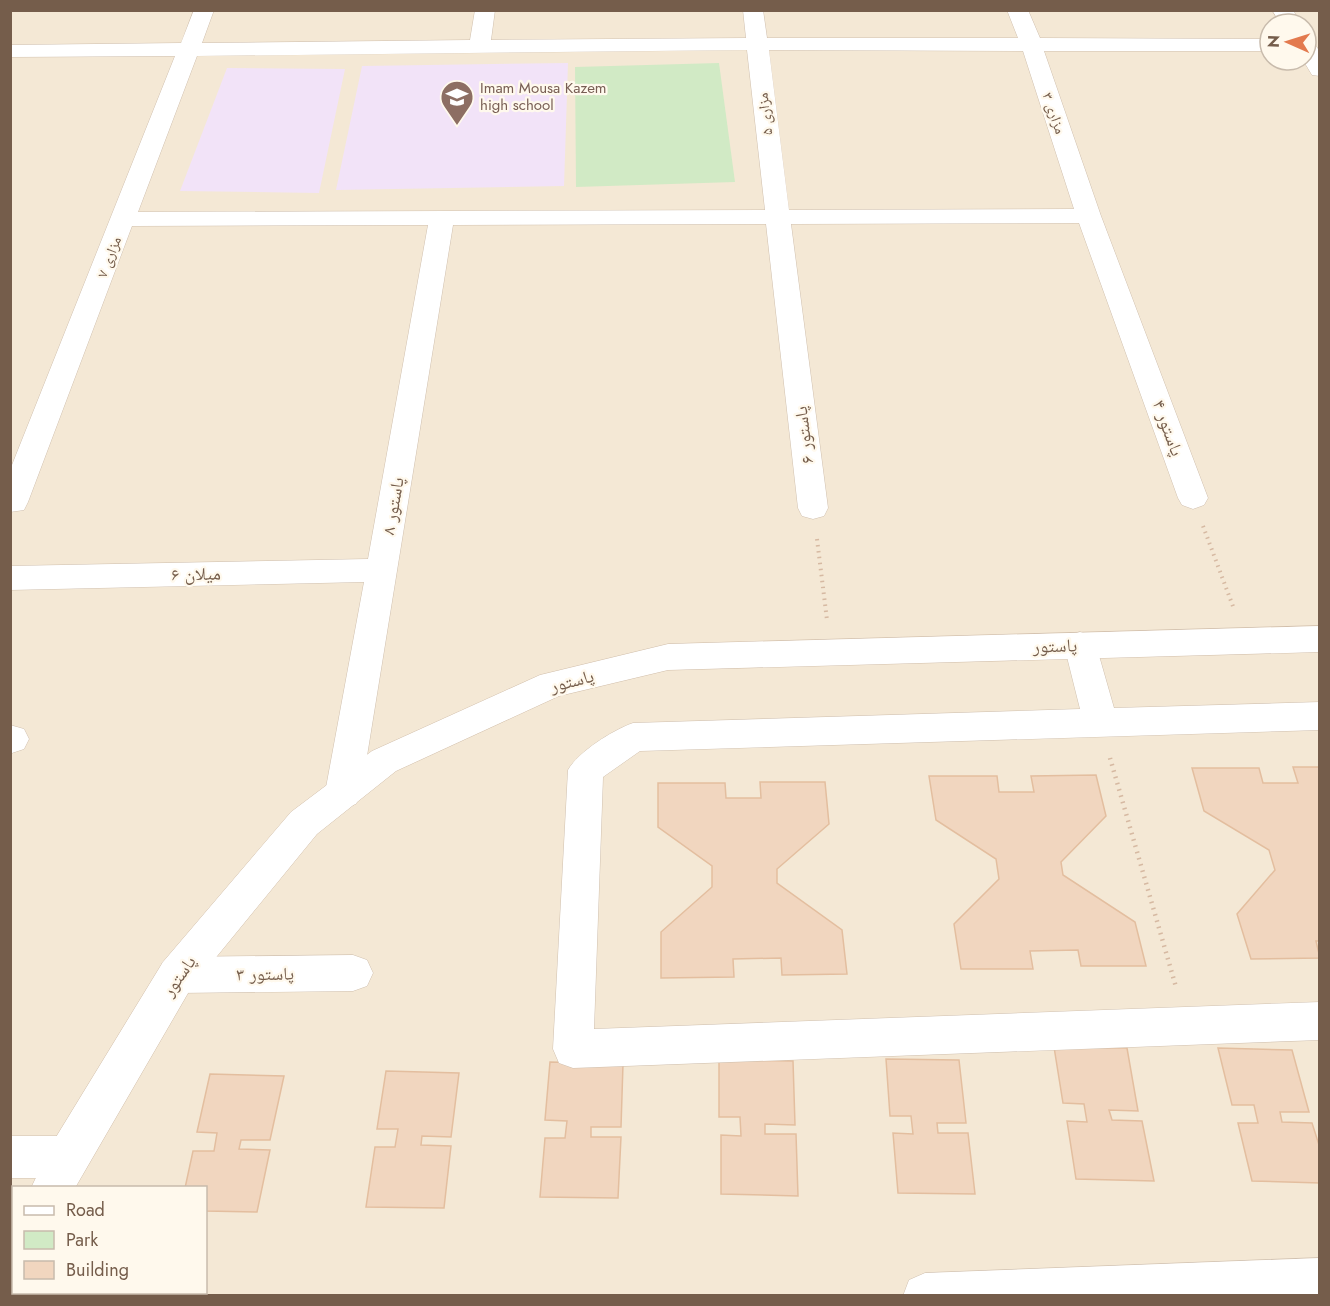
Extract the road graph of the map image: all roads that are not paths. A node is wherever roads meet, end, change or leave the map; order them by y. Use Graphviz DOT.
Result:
graph roads {
  1 [pos="204,10"];
  2 [pos="485,10"];
  3 [pos="753,10"];
  4 [pos="1017,10"];
  5 [pos="757,44"];
  6 [pos="1031,44"];
  7 [pos="1258,45"];
  8 [pos="479,48"];
  9 [pos="190,50"];
  10 [pos="10,51"];
  11 [pos="1089,216"];
  12 [pos="778,217"];
  13 [pos="442,218"];
  14 [pos="124,219"];
  15 [pos="1193,498"];
  16 [pos="13,502"];
  17 [pos="813,508"];
  18 [pos="381,570"];
  19 [pos="10,578"];
  20 [pos="1320,639"];
  21 [pos="1080,645"];
  22 [pos="1320,716"];
  23 [pos="1100,722"];
  24 [pos="343,793"];
  25 [pos="353,973"];
  26 [pos="177,975"];
  27 [pos="1320,1021"];
  28 [pos="10,1157"];
  29 [pos="60,1172"];
  30 [pos="1320,1281"];
  31 [pos="1094,1292"];
  32 [pos="926,1296"];
  1 -- 9 [label="street, مزاری ۷"];
  2 -- 8 [label="street"];
  3 -- 5 [label="street, مزاری ۵"];
  4 -- 6 [label="street, مزاری ۳"];
  5 -- 6 [label="street"];
  5 -- 8 [label="street"];
  5 -- 12 [label="street, مزاری ۵"];
  6 -- 7 [label="street"];
  6 -- 11 [label="street, مزاری ۳"];
  8 -- 9 [label="street"];
  9 -- 10 [label="street"];
  9 -- 14 [label="street, مزاری ۷"];
  11 -- 12 [label="street"];
  11 -- 15 [label="street, پاستور ۴"];
  12 -- 13 [label="street"];
  12 -- 17 [label="street, پاستور ۶"];
  13 -- 14 [label="street"];
  13 -- 18 [label="street, پاستور ۸"];
  14 -- 16 [label="street, مزاری ۷"];
  18 -- 19 [label="street, میلان ۶"];
  18 -- 24 [label="street, پاستور ۸"];
  20 -- 21 [label="street, پاستور"];
  21 -- 23 [label="street"];
  21 -- 24 [label="street, پاستور"];
  22 -- 23 [label="street"];
  23 -- 27 [label="street"];
  24 -- 26 [label="street, پاستور"];
  25 -- 26 [label="street, پاستور ۳"];
  26 -- 29 [label="street, پاستور"];
  28 -- 29 [label="street"];
  30 -- 31 [label="street"];
  31 -- 32 [label="street"];
}
